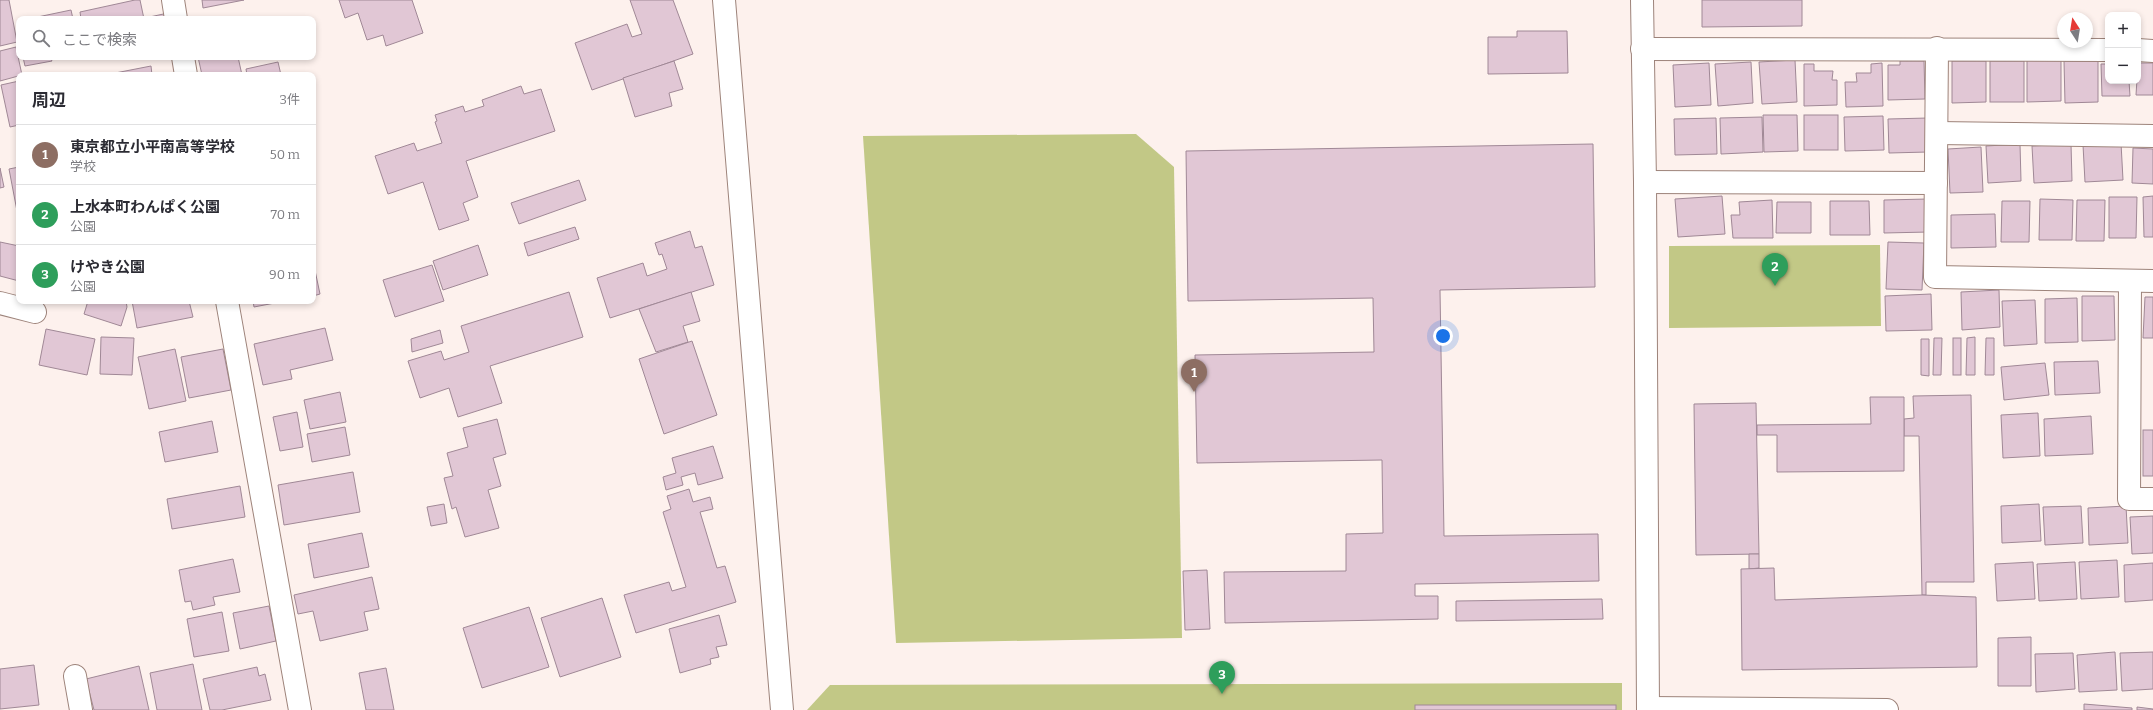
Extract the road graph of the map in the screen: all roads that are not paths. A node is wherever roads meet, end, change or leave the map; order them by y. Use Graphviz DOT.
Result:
graph roads {
  1 [pos="173,0"];
  2 [pos="724,0"];
  3 [pos="1642,0"];
  4 [pos="176,16"];
  5 [pos="1937,48"];
  6 [pos="1642,49"];
  7 [pos="2105,50"];
  8 [pos="2141,50"];
  9 [pos="2153,50"];
  10 [pos="184,60"];
  11 [pos="186,72"];
  12 [pos="1937,133"];
  13 [pos="2153,136"];
  14 [pos="1645,182"];
  15 [pos="1936,183"];
  16 [pos="2153,280"];
  17 [pos="2130,281"];
  18 [pos="0,303"];
  19 [pos="228,304"];
  20 [pos="35,312"];
  21 [pos="2153,499"];
  22 [pos="75,676"];
  23 [pos="1648,709"];
  24 [pos="82,710"];
  25 [pos="300,710"];
  26 [pos="782,710"];
  27 [pos="1887,710"];
  1 -- 4 [label="street"];
  2 -- 26 [label="street"];
  3 -- 6 [label="street"];
  5 -- 6 [label="street"];
  5 -- 7 [label="street"];
  5 -- 12 [label="street"];
  6 -- 14 [label="street"];
  8 -- 9 [label="street"];
  10 -- 11 [label="street"];
  12 -- 13 [label="street"];
  12 -- 15 [label="street"];
  14 -- 15 [label="street"];
  14 -- 23 [label="street"];
  15 -- 17 [label="street"];
  16 -- 17 [label="street"];
  17 -- 21 [label="street"];
  18 -- 20 [label="street"];
  19 -- 25 [label="street"];
  22 -- 24 [label="street"];
  23 -- 27 [label="street"];
}
